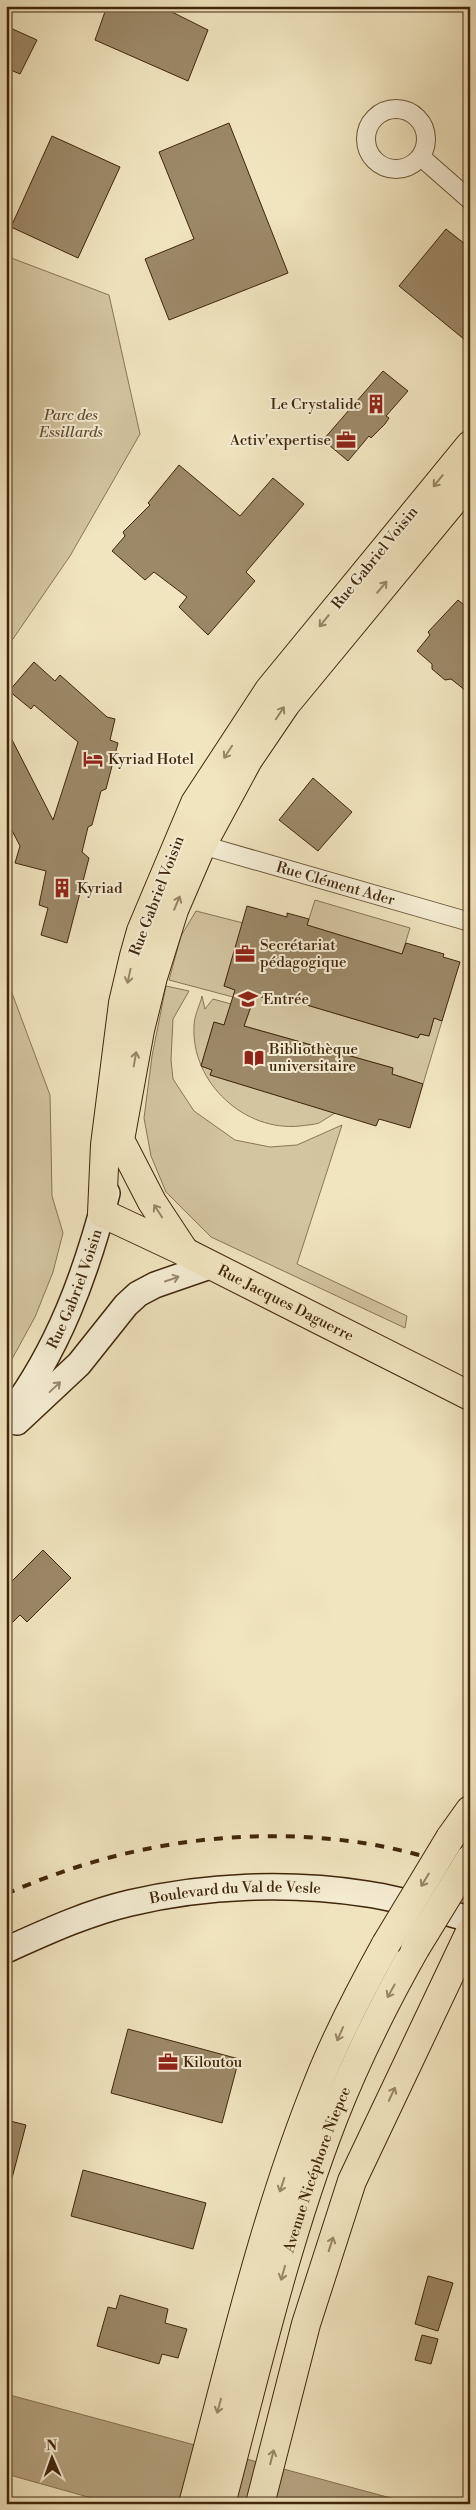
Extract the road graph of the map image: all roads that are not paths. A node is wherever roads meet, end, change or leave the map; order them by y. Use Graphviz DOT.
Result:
graph roads {
  1 [pos="421,157"];
  2 [pos="470,200"];
  3 [pos="470,444"];
  4 [pos="470,481"];
  5 [pos="202,845"];
  6 [pos="470,922"];
  7 [pos="120,1140"];
  8 [pos="102,1214"];
  9 [pos="184,1252"];
  10 [pos="210,1266"];
  11 [pos="470,1396"];
  12 [pos="6,1419"];
  13 [pos="6,1432"];
  14 [pos="470,1810"];
  15 [pos="470,1859"];
  16 [pos="470,1919"];
  17 [pos="465,1939"];
  18 [pos="6,1950"];
  19 [pos="245,2362"];
  20 [pos="193,2504"];
  21 [pos="221,2504"];
  22 [pos="260,2504"];
  1 -- 2 [label="street"];
  3 -- 8 [label="main road, Rue Gabriel Voisin, one-way"];
  5 -- 4 [label="main road, one-way"];
  5 -- 6 [label="street, Rue Clément Ader"];
  7 -- 5 [label="main road, one-way"];
  7 -- 8 [label="street"];
  9 -- 7 [label="main road, one-way"];
  8 -- 9 [label="main road, Rue Jacques Daguerre"];
  8 -- 12 [label="street, Rue Gabriel Voisin"];
  9 -- 10 [label="main road, Rue Jacques Daguerre"];
  10 -- 11 [label="main road, Rue Jacques Daguerre"];
  13 -- 10 [label="street, one-way"];
  14 -- 19 [label="main road, one-way, bridge"];
  15 -- 19 [label="main road, Avenue Nicéphore Niepce, one-way, bridge"];
  16 -- 18 [label="street, Boulevard du Val de Vesle"];
  22 -- 17 [label="main road, one-way"];
  19 -- 20 [label="main road, one-way"];
  19 -- 21 [label="main road, Avenue Nicéphore Niepce"];
}
